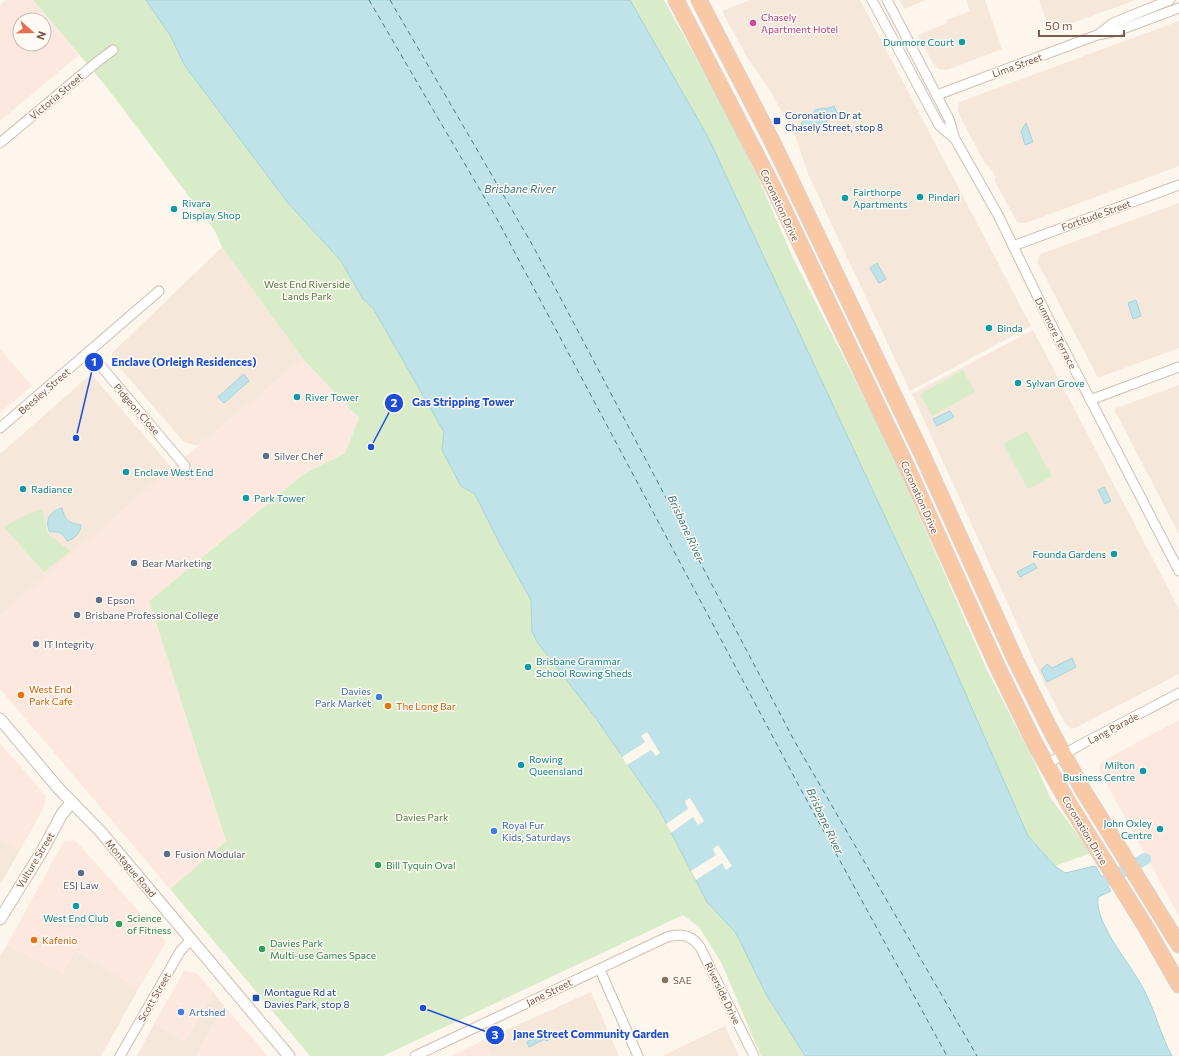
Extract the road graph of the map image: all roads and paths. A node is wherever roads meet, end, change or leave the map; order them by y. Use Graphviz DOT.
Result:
graph roads {
  1 [pos="699,0"];
  2 [pos="872,0"];
  3 [pos="887,0"];
  4 [pos="1170,0"];
  5 [pos="681,1"];
  6 [pos="1179,8"];
  7 [pos="1097,35"];
  8 [pos="113,50"];
  9 [pos="937,95"];
  10 [pos="955,139"];
  11 [pos="0,143"];
  12 [pos="1179,185"];
  13 [pos="1013,246"];
  14 [pos="159,290"];
  15 [pos="89,352"];
  16 [pos="1179,367"];
  17 [pos="1090,400"];
  18 [pos="0,428"];
  19 [pos="185,466"];
  20 [pos="1179,570"];
  21 [pos="1179,694"];
  22 [pos="0,719"];
  23 [pos="1063,755"];
  24 [pos="1047,764"];
  25 [pos="72,802"];
  26 [pos="0,919"];
  27 [pos="686,936"];
  28 [pos="191,940"];
  29 [pos="1179,945"];
  30 [pos="600,970"];
  31 [pos="1179,985"];
  32 [pos="120,1056"];
  33 [pos="289,1056"];
  34 [pos="415,1056"];
  35 [pos="638,1056"];
  36 [pos="754,1056"];
  1 -- 23 [label="highway, Coronation Drive"];
  2 -- 10 [label="street, Dunmore Terrace"];
  3 -- 9 [label="street, Dunmore Terrace"];
  4 -- 7 [label="street, Lima Street"];
  5 -- 24 [label="highway, Coronation Drive"];
  6 -- 7 [label="street, Lima Street"];
  7 -- 9 [label="street, Lima Street"];
  8 -- 11 [label="street, Victoria Street"];
  9 -- 10 [label="street, Dunmore Terrace"];
  10 -- 13 [label="street, Dunmore Terrace"];
  12 -- 13 [label="street, Fortitude Street"];
  13 -- 17 [label="street, Dunmore Terrace"];
  14 -- 15 [label="street, Beesley Street"];
  15 -- 18 [label="street, Beesley Street"];
  15 -- 19 [label="street, Pidgeon Close"];
  16 -- 17 [label="street"];
  17 -- 20 [label="street, Dunmore Terrace"];
  21 -- 23 [label="street, Lang Parade"];
  22 -- 25 [label="street, Montague Road"];
  23 -- 24 [label="street, Lang Parade"];
  23 -- 29 [label="highway, Coronation Drive"];
  24 -- 31 [label="highway, Coronation Drive"];
  25 -- 26 [label="street, Vulture Street"];
  25 -- 28 [label="street, Montague Road"];
  27 -- 30 [label="street, Jane Street"];
  27 -- 36 [label="street, Riverside Drive"];
  28 -- 32 [label="street, Scott Street"];
  28 -- 33 [label="street, Montague Road"];
  30 -- 34 [label="street, Jane Street"];
  30 -- 35 [label="street"];
}
